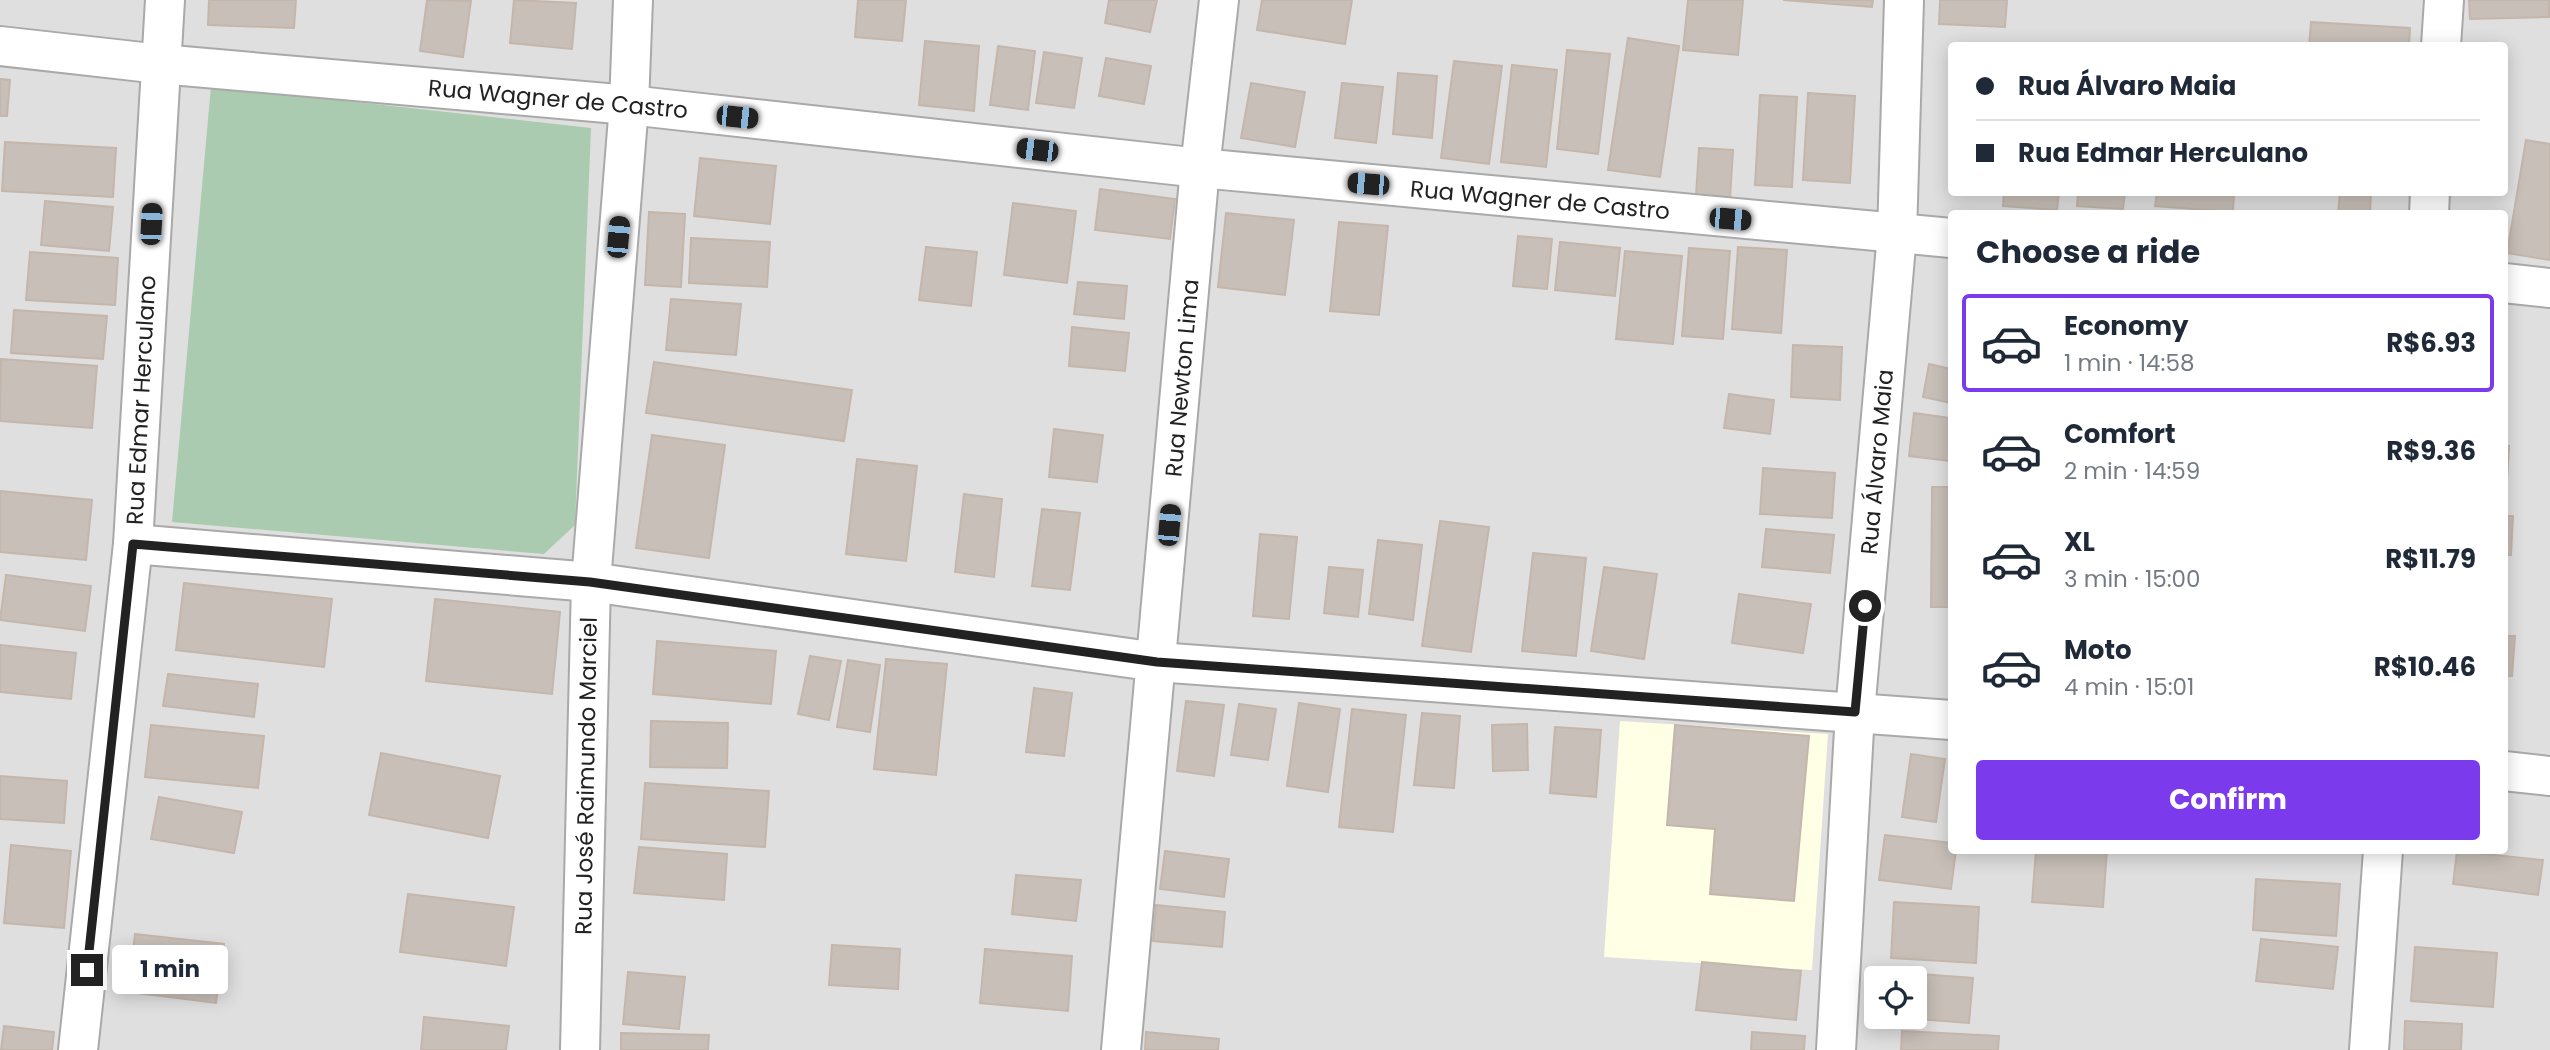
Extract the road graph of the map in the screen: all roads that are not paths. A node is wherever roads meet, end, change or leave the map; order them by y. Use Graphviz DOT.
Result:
graph roads {
  1 [pos="165,0"];
  2 [pos="633,0"];
  3 [pos="1219,0"];
  4 [pos="1904,0"];
  5 [pos="2444,0"];
  6 [pos="2441,42"];
  7 [pos="0,46"];
  8 [pos="160,64"];
  9 [pos="629,105"];
  10 [pos="1200,168"];
  11 [pos="1897,234"];
  12 [pos="1948,238"];
  13 [pos="2508,284"];
  14 [pos="2550,289"];
  15 [pos="133,544"];
  16 [pos="590,582"];
  17 [pos="1157,662"];
  18 [pos="1855,712"];
  19 [pos="1948,720"];
  20 [pos="2508,771"];
  21 [pos="2550,776"];
  22 [pos="2383,854"];
  23 [pos="78,1050"];
  24 [pos="580,1050"];
  25 [pos="1121,1050"];
  26 [pos="1836,1050"];
  27 [pos="2369,1050"];
  1 -- 8 [label="street, Rua Edmar Herculano"];
  2 -- 9 [label="street, Rua José Raimundo Marciel"];
  3 -- 10 [label="street, Rua Newton Lima"];
  4 -- 11 [label="street, Rua Álvaro Maia"];
  5 -- 6 [label="street"];
  7 -- 8 [label="street, Rua Wagner de Castro"];
  8 -- 9 [label="street, Rua Wagner de Castro"];
  8 -- 15 [label="street, Rua Edmar Herculano"];
  9 -- 10 [label="street, Rua Wagner de Castro"];
  9 -- 16 [label="street, Rua José Raimundo Marciel"];
  10 -- 11 [label="street, Rua Wagner de Castro"];
  10 -- 17 [label="street, Rua Newton Lima"];
  11 -- 12 [label="street, Rua Wagner de Castro"];
  11 -- 18 [label="street, Rua Álvaro Maia"];
  13 -- 14 [label="street"];
  15 -- 16 [label="street"];
  15 -- 23 [label="street, Rua Edmar Herculano"];
  16 -- 17 [label="street"];
  16 -- 24 [label="street, Rua José Raimundo Marciel"];
  17 -- 18 [label="street"];
  17 -- 25 [label="street, Rua Newton Lima"];
  18 -- 19 [label="street"];
  18 -- 26 [label="street, Rua Álvaro Maia"];
  20 -- 21 [label="street"];
  22 -- 27 [label="street"];
}
